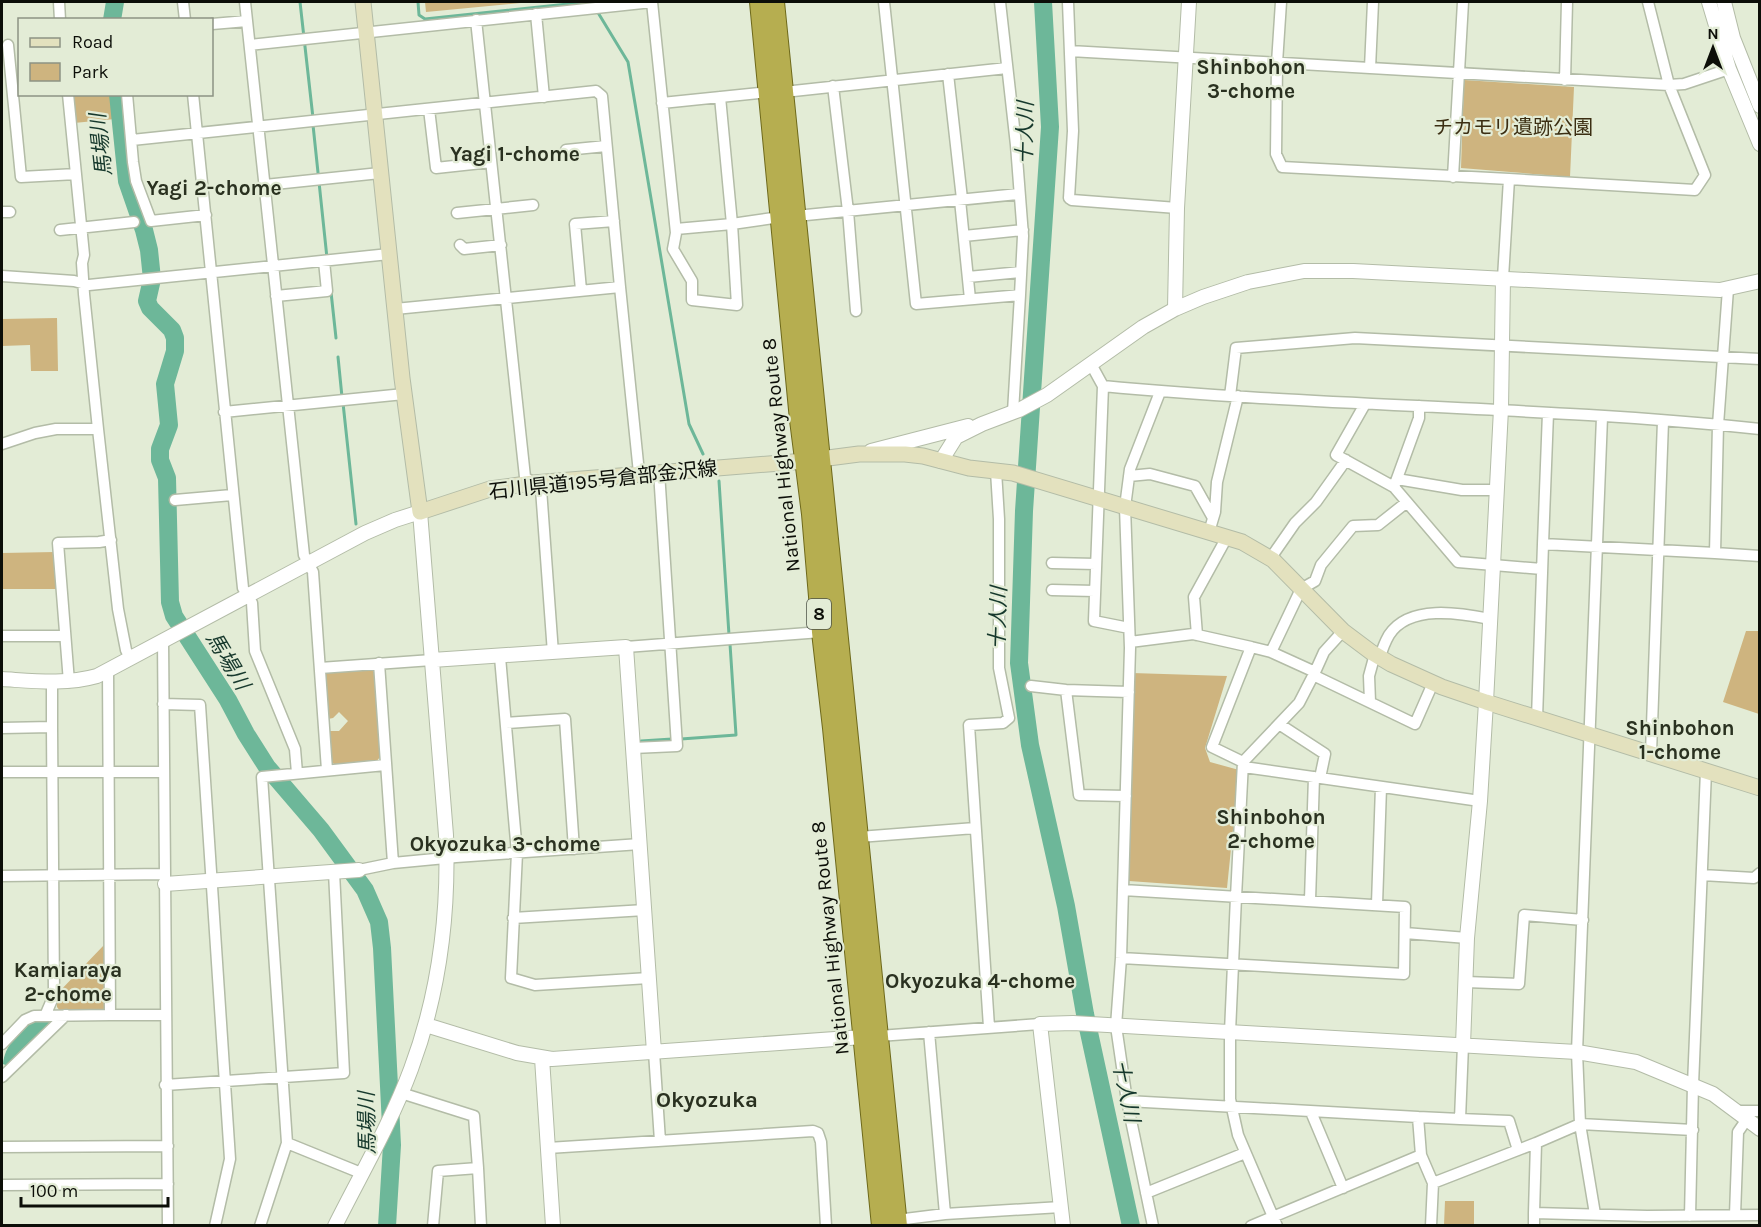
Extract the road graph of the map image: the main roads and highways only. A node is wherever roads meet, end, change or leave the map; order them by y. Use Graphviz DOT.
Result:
graph roads {
  1 [pos="363,2"];
  2 [pos="759,2"];
  3 [pos="775,2"];
  4 [pos="776,92"];
  5 [pos="813,460"];
  6 [pos="1760,788"];
  7 [pos="871,1037"];
  8 [pos="892,1224"];
  1 -- 5 [label="main road, 石川県道195号倉部金沢線"];
  2 -- 4 [label="highway, National Highway Route 8 / 8"];
  3 -- 4 [label="highway, National Highway Route 8 / 8"];
  4 -- 5 [label="highway, National Highway Route 8 / 8"];
  5 -- 6 [label="main road, 石川県道195号倉部金沢線"];
  5 -- 7 [label="highway, National Highway Route 8 / 8"];
  5 -- 7 [label="highway, National Highway Route 8 / 8"];
  7 -- 8 [label="highway, National Highway Route 8 / 8"];
}
